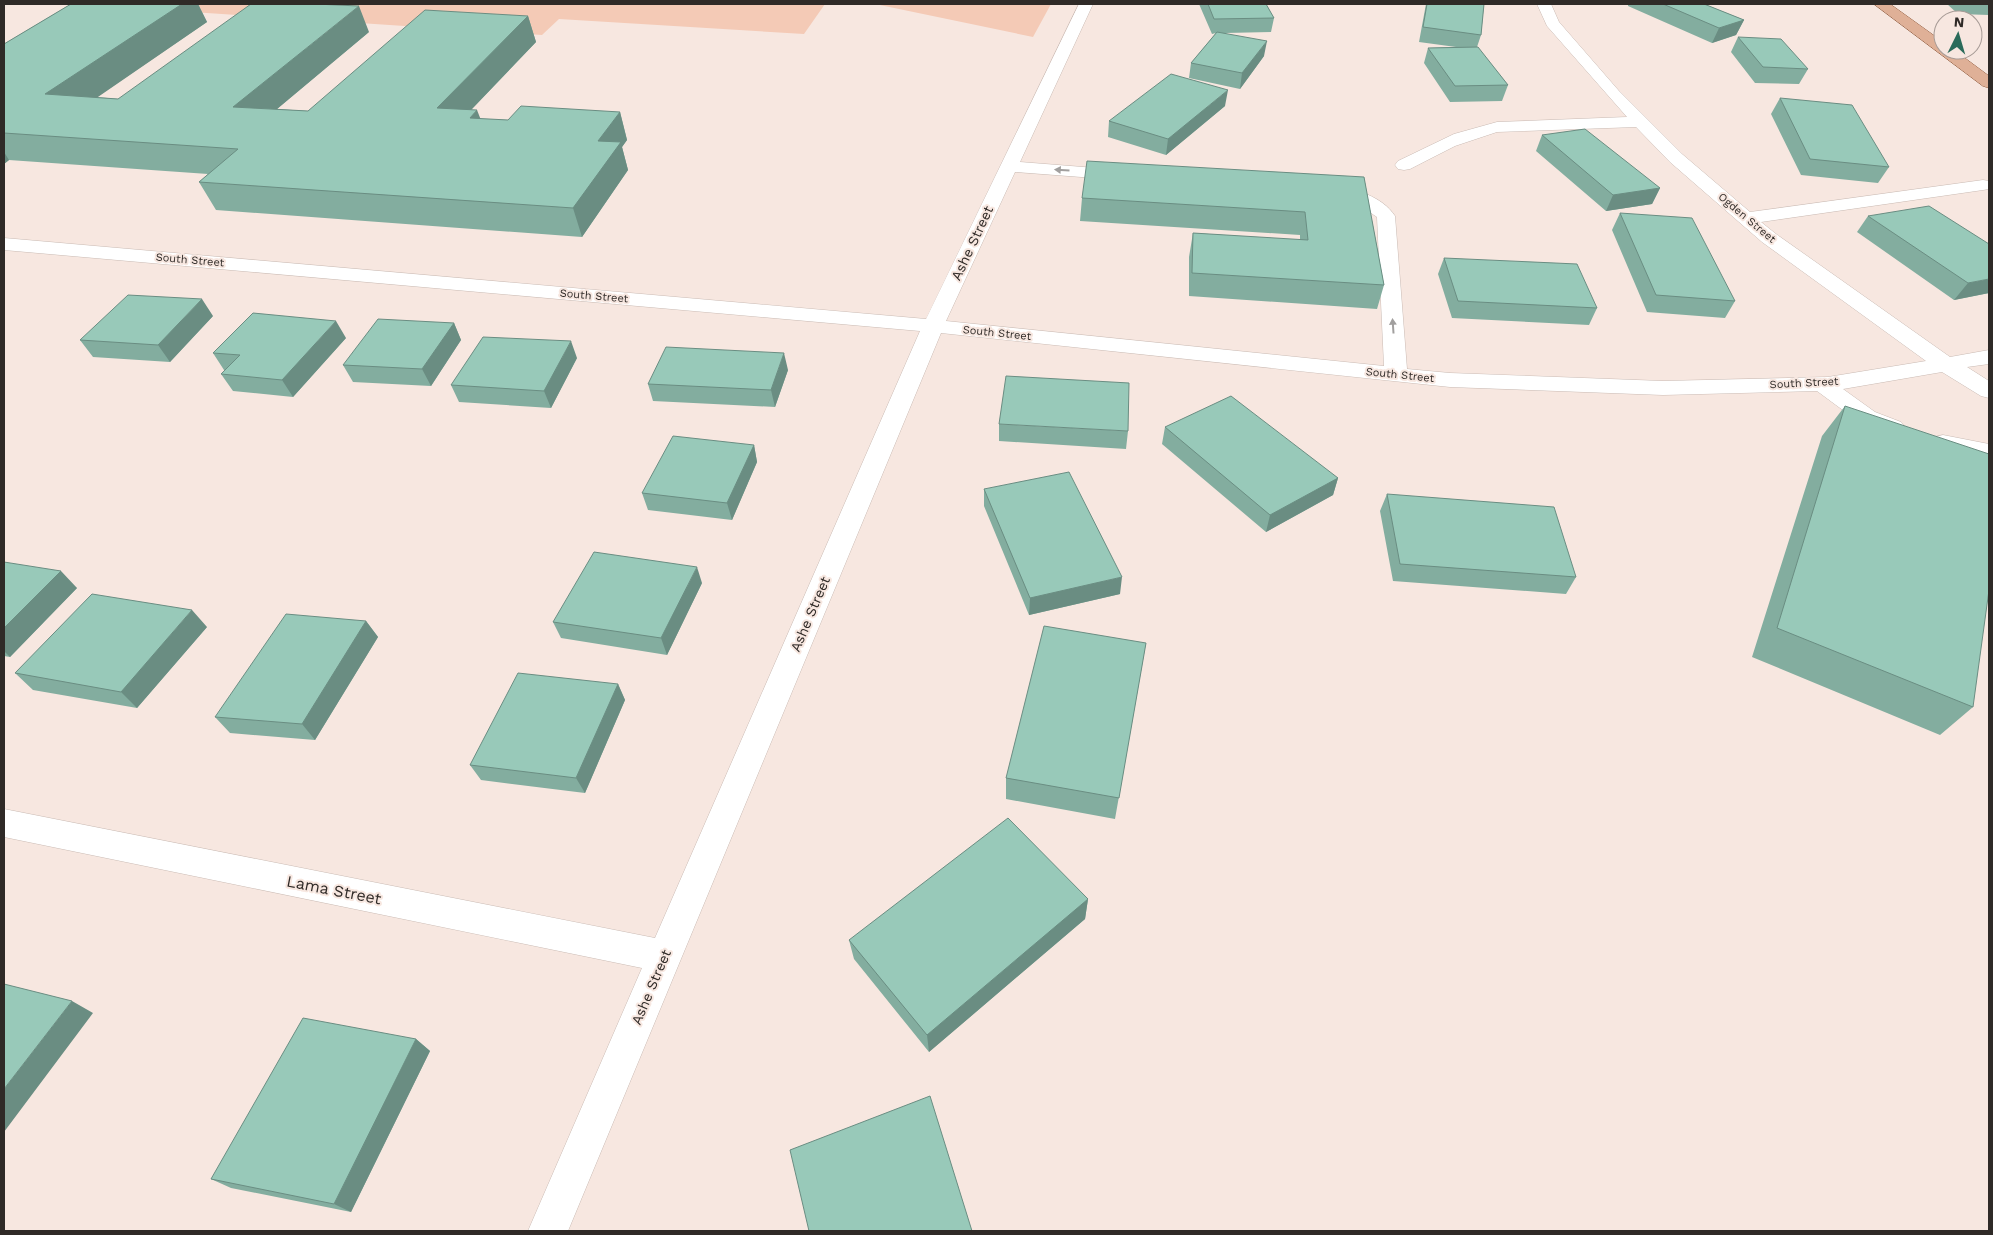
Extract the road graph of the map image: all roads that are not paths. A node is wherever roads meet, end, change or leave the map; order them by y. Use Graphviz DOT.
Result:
graph roads {
  1 [pos="1086,4"];
  2 [pos="1544,4"];
  3 [pos="1881,4"];
  4 [pos="1989,83"];
  5 [pos="1640,122"];
  6 [pos="1404,165"];
  7 [pos="1008,166"];
  8 [pos="1136,176"];
  9 [pos="1983,186"];
  10 [pos="1313,189"];
  11 [pos="1746,218"];
  12 [pos="4,244"];
  13 [pos="933,326"];
  14 [pos="1989,357"];
  15 [pos="1944,363"];
  16 [pos="1396,375"];
  17 [pos="1822,384"];
  18 [pos="1989,392"];
  19 [pos="1989,452"];
  20 [pos="4,823"];
  21 [pos="664,956"];
  22 [pos="548,1231"];
  1 -- 7 [label="street, Ashe Street"];
  2 -- 5 [label="street, Ogden Street"];
  3 -- 4 [label="main road"];
  5 -- 6 [label="street"];
  5 -- 11 [label="street, Ogden Street"];
  8 -- 7 [label="street, one-way"];
  7 -- 13 [label="street, Ashe Street"];
  9 -- 11 [label="street"];
  16 -- 10 [label="street, one-way"];
  11 -- 15 [label="street, Ogden Street"];
  12 -- 13 [label="street, South Street"];
  13 -- 16 [label="street, South Street"];
  13 -- 21 [label="street, Ashe Street"];
  14 -- 15 [label="street, South Street"];
  15 -- 17 [label="street, South Street"];
  15 -- 18 [label="street, Ogden Street"];
  16 -- 17 [label="street, South Street"];
  17 -- 19 [label="street"];
  20 -- 21 [label="street, Lama Street"];
  21 -- 22 [label="street, Ashe Street"];
}
